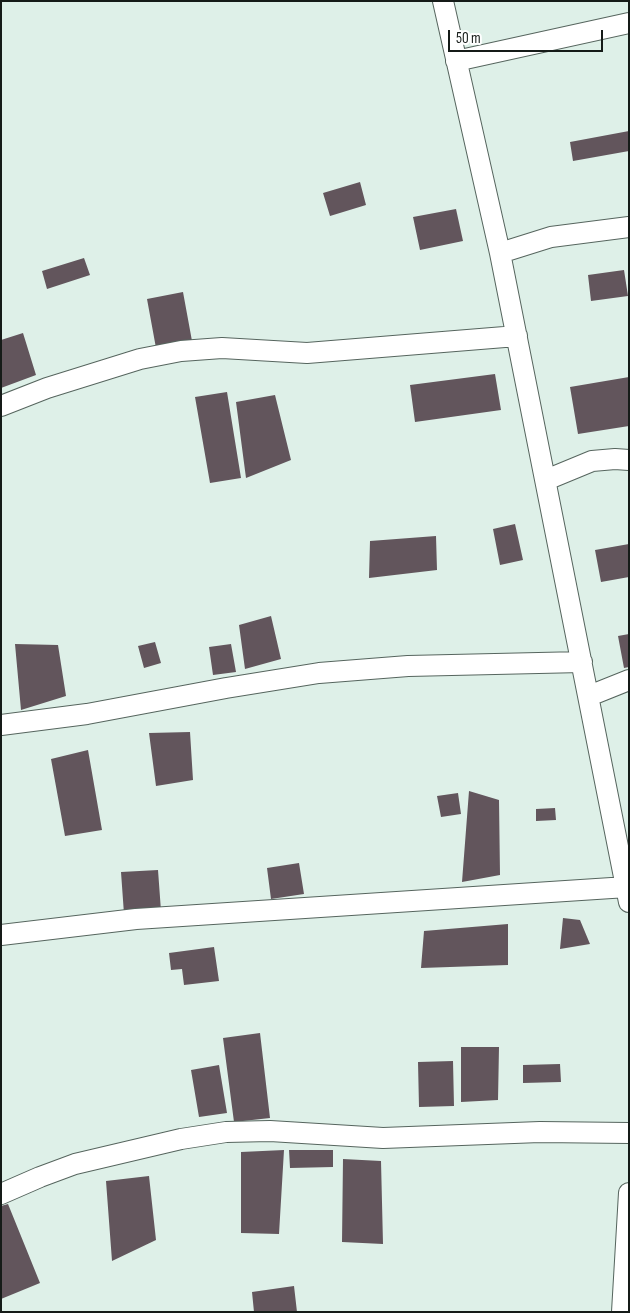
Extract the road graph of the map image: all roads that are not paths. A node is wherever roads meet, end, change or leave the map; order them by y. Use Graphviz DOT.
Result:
graph roads {
  1 [pos="443,1"];
  2 [pos="629,23"];
  3 [pos="456,61"];
  4 [pos="629,226"];
  5 [pos="500,254"];
  6 [pos="517,336"];
  7 [pos="1,406"];
  8 [pos="629,460"];
  9 [pos="546,480"];
  10 [pos="582,662"];
  11 [pos="629,680"];
  12 [pos="589,696"];
  13 [pos="1,725"];
  14 [pos="628,895"];
  15 [pos="1,935"];
  16 [pos="629,1132"];
  17 [pos="629,1193"];
  18 [pos="1,1194"];
  19 [pos="622,1312"];
  1 -- 3 [label="street"];
  2 -- 3 [label="street"];
  3 -- 5 [label="street"];
  4 -- 5 [label="street"];
  5 -- 6 [label="street"];
  6 -- 7 [label="street"];
  6 -- 9 [label="street"];
  8 -- 9 [label="street"];
  9 -- 10 [label="street"];
  10 -- 12 [label="street"];
  10 -- 13 [label="street"];
  11 -- 12 [label="street"];
  12 -- 14 [label="street"];
  14 -- 15 [label="street"];
  16 -- 18 [label="street"];
  17 -- 19 [label="street"];
}
